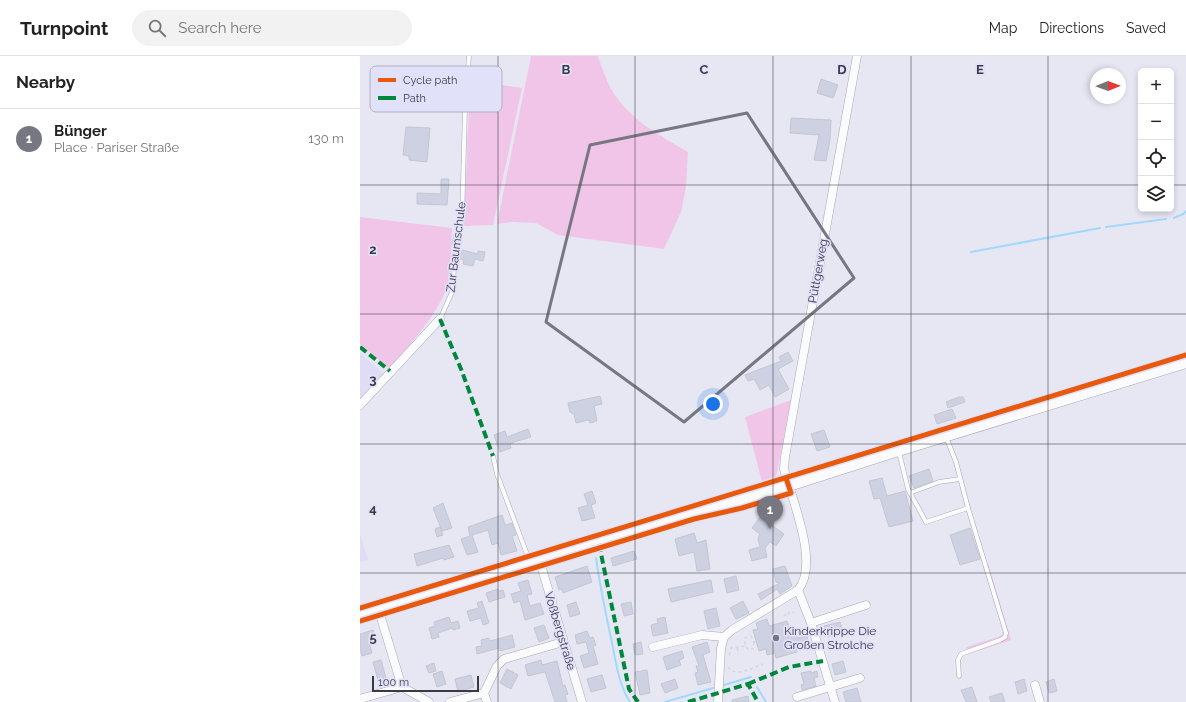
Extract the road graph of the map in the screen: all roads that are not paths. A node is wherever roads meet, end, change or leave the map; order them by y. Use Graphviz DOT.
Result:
graph roads {
  1 [pos="469,56"];
  2 [pos="857,56"];
  3 [pos="468,66"];
  4 [pos="465,112"];
  5 [pos="440,319"];
  6 [pos="1186,362"];
  7 [pos="360,405"];
  8 [pos="945,435"];
  9 [pos="898,450"];
  10 [pos="493,456"];
  11 [pos="960,479"];
  12 [pos="789,485"];
  13 [pos="910,493"];
  14 [pos="968,508"];
  15 [pos="533,558"];
  16 [pos="798,590"];
  17 [pos="866,605"];
  18 [pos="378,608"];
  19 [pos="360,613"];
  20 [pos="811,623"];
  21 [pos="724,637"];
  22 [pos="563,642"];
  23 [pos="654,647"];
  24 [pos="958,676"];
  25 [pos="860,678"];
  26 [pos="1035,685"];
  27 [pos="402,687"];
  28 [pos="831,687"];
  29 [pos="484,693"];
  30 [pos="797,697"];
  31 [pos="360,699"];
  32 [pos="428,702"];
  33 [pos="450,702"];
  34 [pos="487,702"];
  35 [pos="582,702"];
  36 [pos="718,702"];
  37 [pos="835,702"];
  38 [pos="1040,702"];
  1 -- 3 [label="lane, Zur Baumschule"];
  2 -- 12 [label="street, Püttgerweg"];
  4 -- 5 [label="lane, Zur Baumschule"];
  5 -- 7 [label="street, Zur Baumschule"];
  6 -- 8 [label="main road"];
  8 -- 9 [label="main road"];
  8 -- 11 [label="lane"];
  9 -- 12 [label="main road"];
  9 -- 13 [label="lane"];
  10 -- 15 [label="lane"];
  11 -- 13 [label="lane"];
  11 -- 14 [label="lane"];
  12 -- 15 [label="main road"];
  12 -- 16 [label="street, Püttgerweg"];
  13 -- 14 [label="lane"];
  14 -- 24 [label="lane"];
  15 -- 18 [label="main road"];
  15 -- 22 [label="street, Voßbergstraße"];
  16 -- 20 [label="street"];
  16 -- 21 [label="street"];
  17 -- 20 [label="street"];
  18 -- 19 [label="main road"];
  18 -- 27 [label="street"];
  20 -- 28 [label="street"];
  21 -- 23 [label="street"];
  21 -- 36 [label="street"];
  22 -- 29 [label="street"];
  22 -- 35 [label="street, Voßbergstraße"];
  25 -- 28 [label="street"];
  26 -- 38 [label="street"];
  27 -- 31 [label="street"];
  27 -- 32 [label="street"];
  28 -- 30 [label="street"];
  28 -- 37 [label="street"];
  29 -- 33 [label="street"];
  29 -- 34 [label="street"];
}
